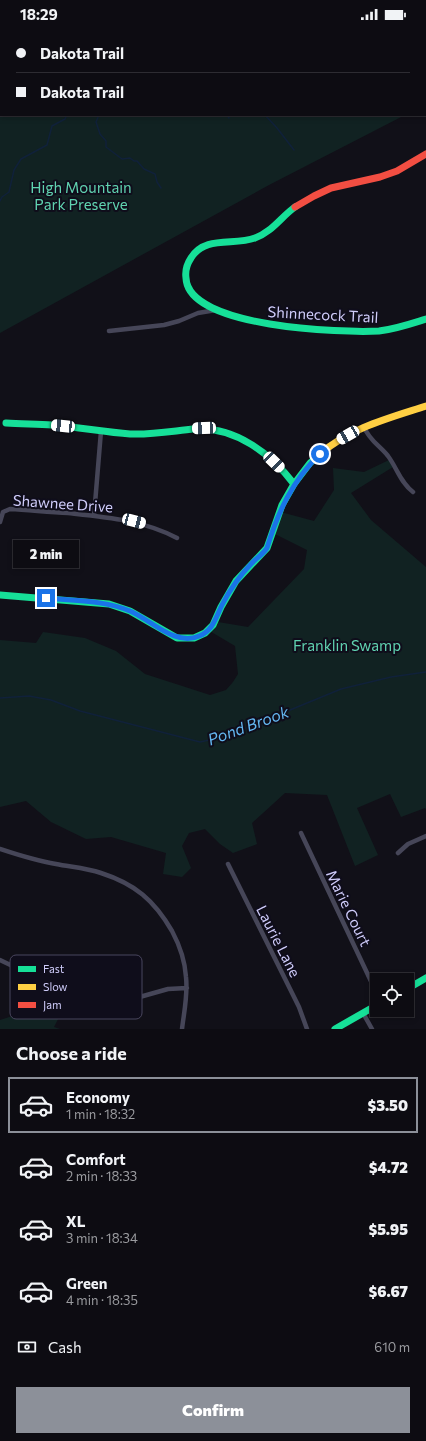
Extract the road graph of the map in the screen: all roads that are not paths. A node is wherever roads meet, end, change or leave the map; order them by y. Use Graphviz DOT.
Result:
graph roads {
  1 [pos="426,154"];
  2 [pos="218,309"];
  3 [pos="426,319"];
  4 [pos="109,330"];
  5 [pos="426,406"];
  6 [pos="6,423"];
  7 [pos="364,427"];
  8 [pos="102,431"];
  9 [pos="294,484"];
  10 [pos="413,492"];
  11 [pos="94,516"];
  12 [pos="0,522"];
  13 [pos="177,538"];
  14 [pos="0,595"];
  15 [pos="301,833"];
  16 [pos="426,836"];
  17 [pos="0,848"];
  18 [pos="398,853"];
  19 [pos="228,864"];
  20 [pos="0,960"];
  21 [pos="10,965"];
  22 [pos="426,978"];
  23 [pos="370,979"];
  24 [pos="414,985"];
  25 [pos="187,988"];
  26 [pos="142,996"];
  27 [pos="370,1010"];
  28 [pos="363,1013"];
  29 [pos="182,1029"];
  30 [pos="307,1029"];
  31 [pos="335,1029"];
  32 [pos="372,1029"];
  1 -- 2 [label="street, Shinnecock Trail"];
  2 -- 3 [label="street, Shinnecock Trail"];
  2 -- 4 [label="street"];
  5 -- 7 [label="street"];
  6 -- 8 [label="street"];
  7 -- 9 [label="street"];
  7 -- 10 [label="street"];
  8 -- 9 [label="street"];
  8 -- 11 [label="street"];
  9 -- 14 [label="street"];
  11 -- 12 [label="street, Shawnee Drive"];
  11 -- 13 [label="street, Shawnee Drive"];
  15 -- 23 [label="street, Marie Court"];
  16 -- 18 [label="street"];
  17 -- 25 [label="street"];
  19 -- 30 [label="street, Laurie Lane"];
  20 -- 21 [label="street"];
  22 -- 24 [label="street"];
  25 -- 26 [label="street"];
  25 -- 29 [label="street"];
  27 -- 28 [label="street"];
  28 -- 31 [label="street"];
  28 -- 32 [label="street"];
}
